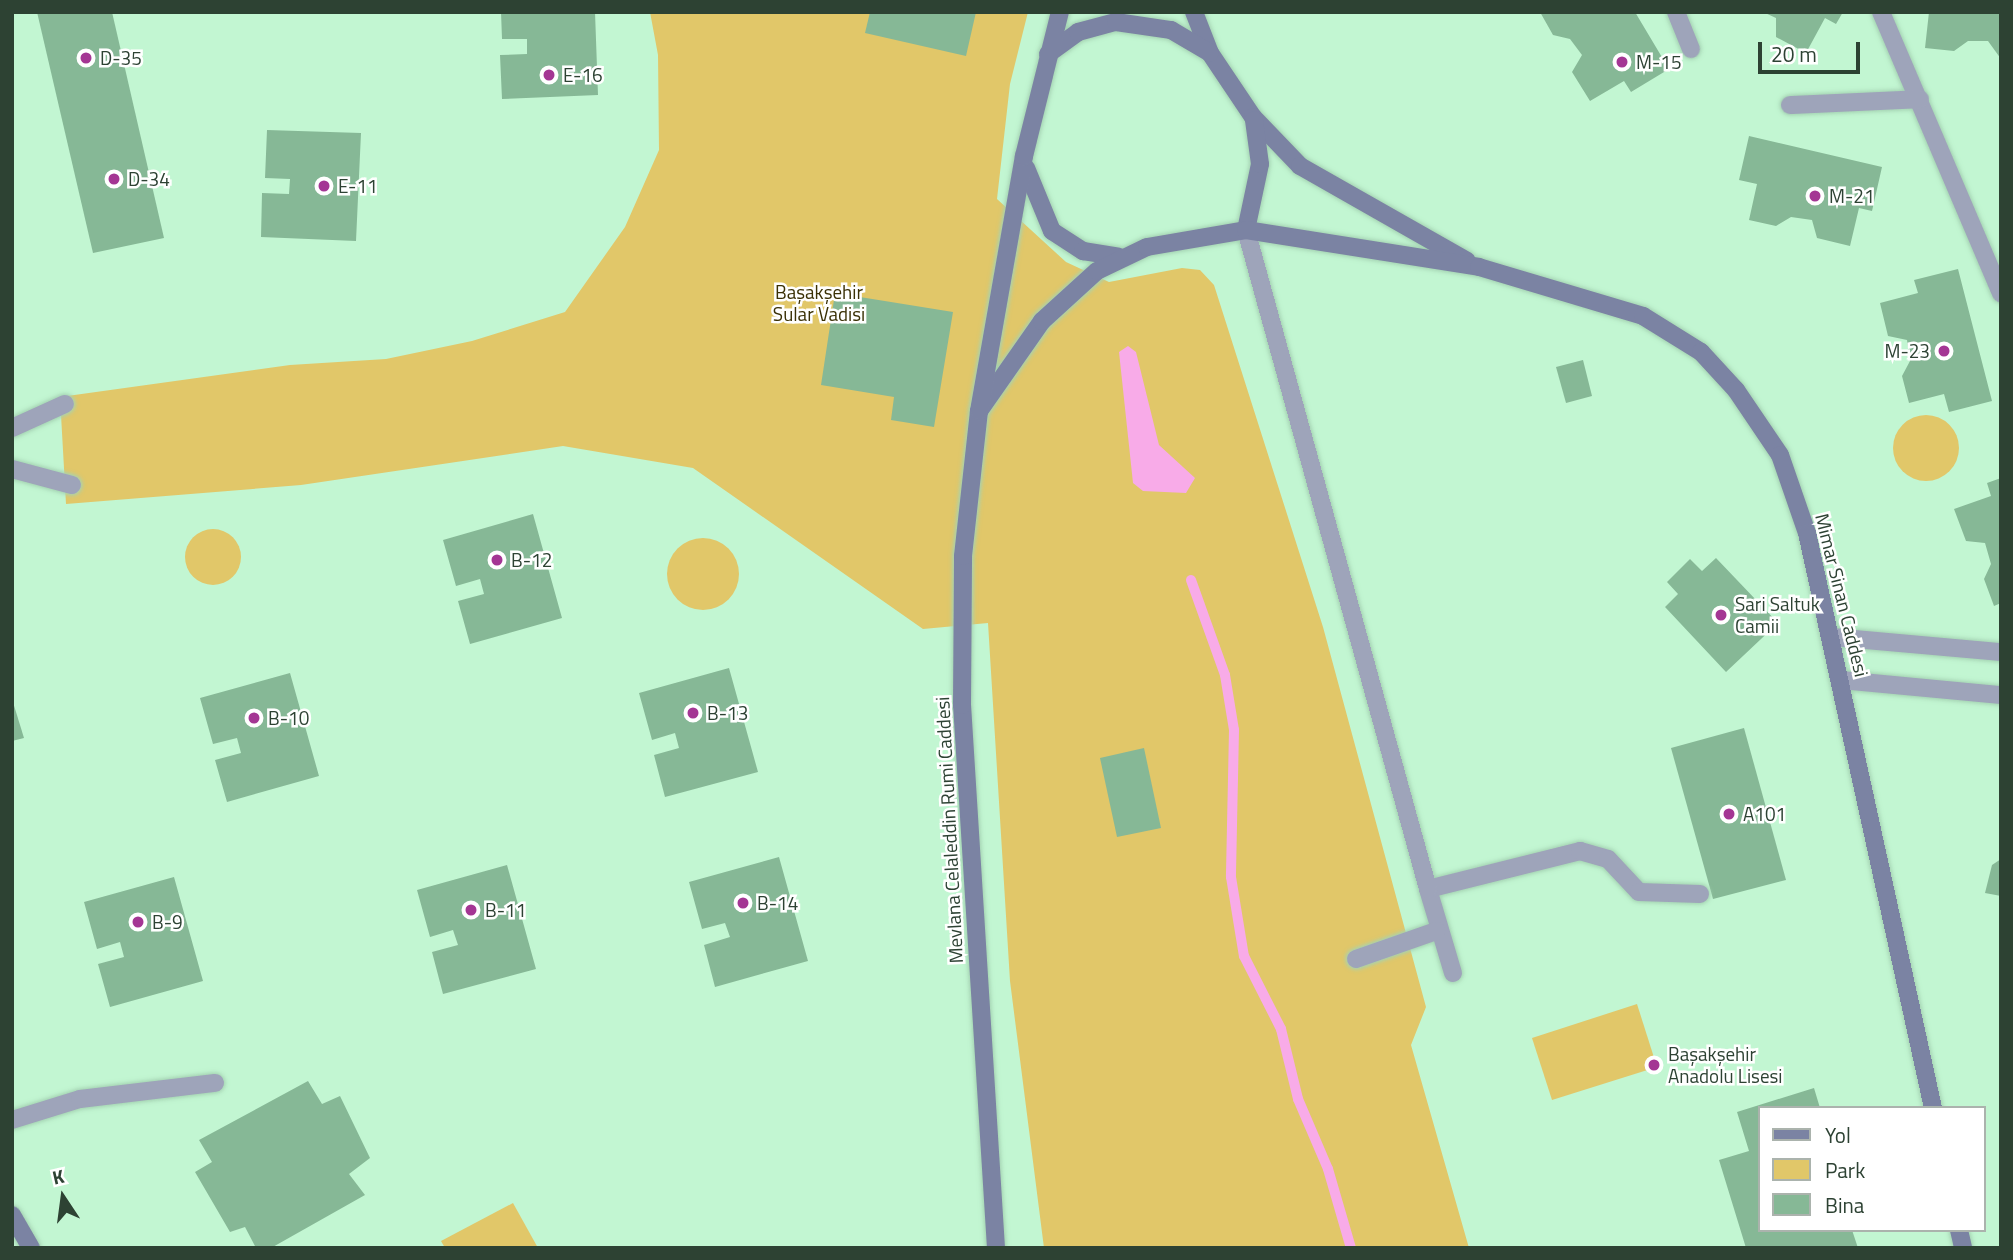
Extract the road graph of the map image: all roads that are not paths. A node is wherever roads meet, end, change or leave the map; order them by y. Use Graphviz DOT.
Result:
graph roads {
  1 [pos="1060,12"];
  2 [pos="1194,12"];
  3 [pos="1676,12"];
  4 [pos="1881,12"];
  5 [pos="1691,49"];
  6 [pos="1210,53"];
  7 [pos="1047,55"];
  8 [pos="1920,99"];
  9 [pos="1790,105"];
  10 [pos="1253,117"];
  11 [pos="1024,156"];
  12 [pos="1247,230"];
  13 [pos="1119,257"];
  14 [pos="1479,267"];
  15 [pos="2001,294"];
  16 [pos="65,404"];
  17 [pos="979,411"];
  18 [pos="12,428"];
  19 [pos="12,469"];
  20 [pos="72,485"];
  21 [pos="1832,638"];
  22 [pos="2001,652"];
  23 [pos="1841,680"];
  24 [pos="2001,695"];
  25 [pos="1428,890"];
  26 [pos="1700,894"];
  27 [pos="1436,931"];
  28 [pos="1356,959"];
  29 [pos="1453,973"];
  30 [pos="215,1083"];
  31 [pos="1933,1106"];
  32 [pos="12,1120"];
  33 [pos="12,1215"];
  34 [pos="31,1248"];
  35 [pos="996,1248"];
  1 -- 7 [label="street"];
  2 -- 6 [label="street"];
  3 -- 5 [label="street"];
  4 -- 8 [label="street"];
  6 -- 7 [label="street"];
  6 -- 10 [label="street"];
  7 -- 11 [label="street"];
  8 -- 9 [label="street"];
  8 -- 15 [label="street"];
  10 -- 12 [label="street"];
  10 -- 14 [label="street"];
  11 -- 13 [label="street"];
  11 -- 17 [label="street, Mevlana Celaleddin Rumi Caddesi"];
  12 -- 13 [label="street"];
  12 -- 14 [label="street"];
  12 -- 25 [label="street"];
  13 -- 17 [label="street"];
  14 -- 21 [label="street, Mimar Sinan Caddesi"];
  16 -- 18 [label="street"];
  17 -- 35 [label="street, Mevlana Celaleddin Rumi Caddesi"];
  19 -- 20 [label="street"];
  21 -- 22 [label="street"];
  21 -- 23 [label="street, Mimar Sinan Caddesi"];
  23 -- 24 [label="street"];
  23 -- 31 [label="street, Mimar Sinan Caddesi"];
  25 -- 26 [label="street"];
  25 -- 27 [label="street"];
  27 -- 28 [label="street"];
  27 -- 29 [label="street"];
  30 -- 32 [label="street"];
  33 -- 34 [label="street"];
}
